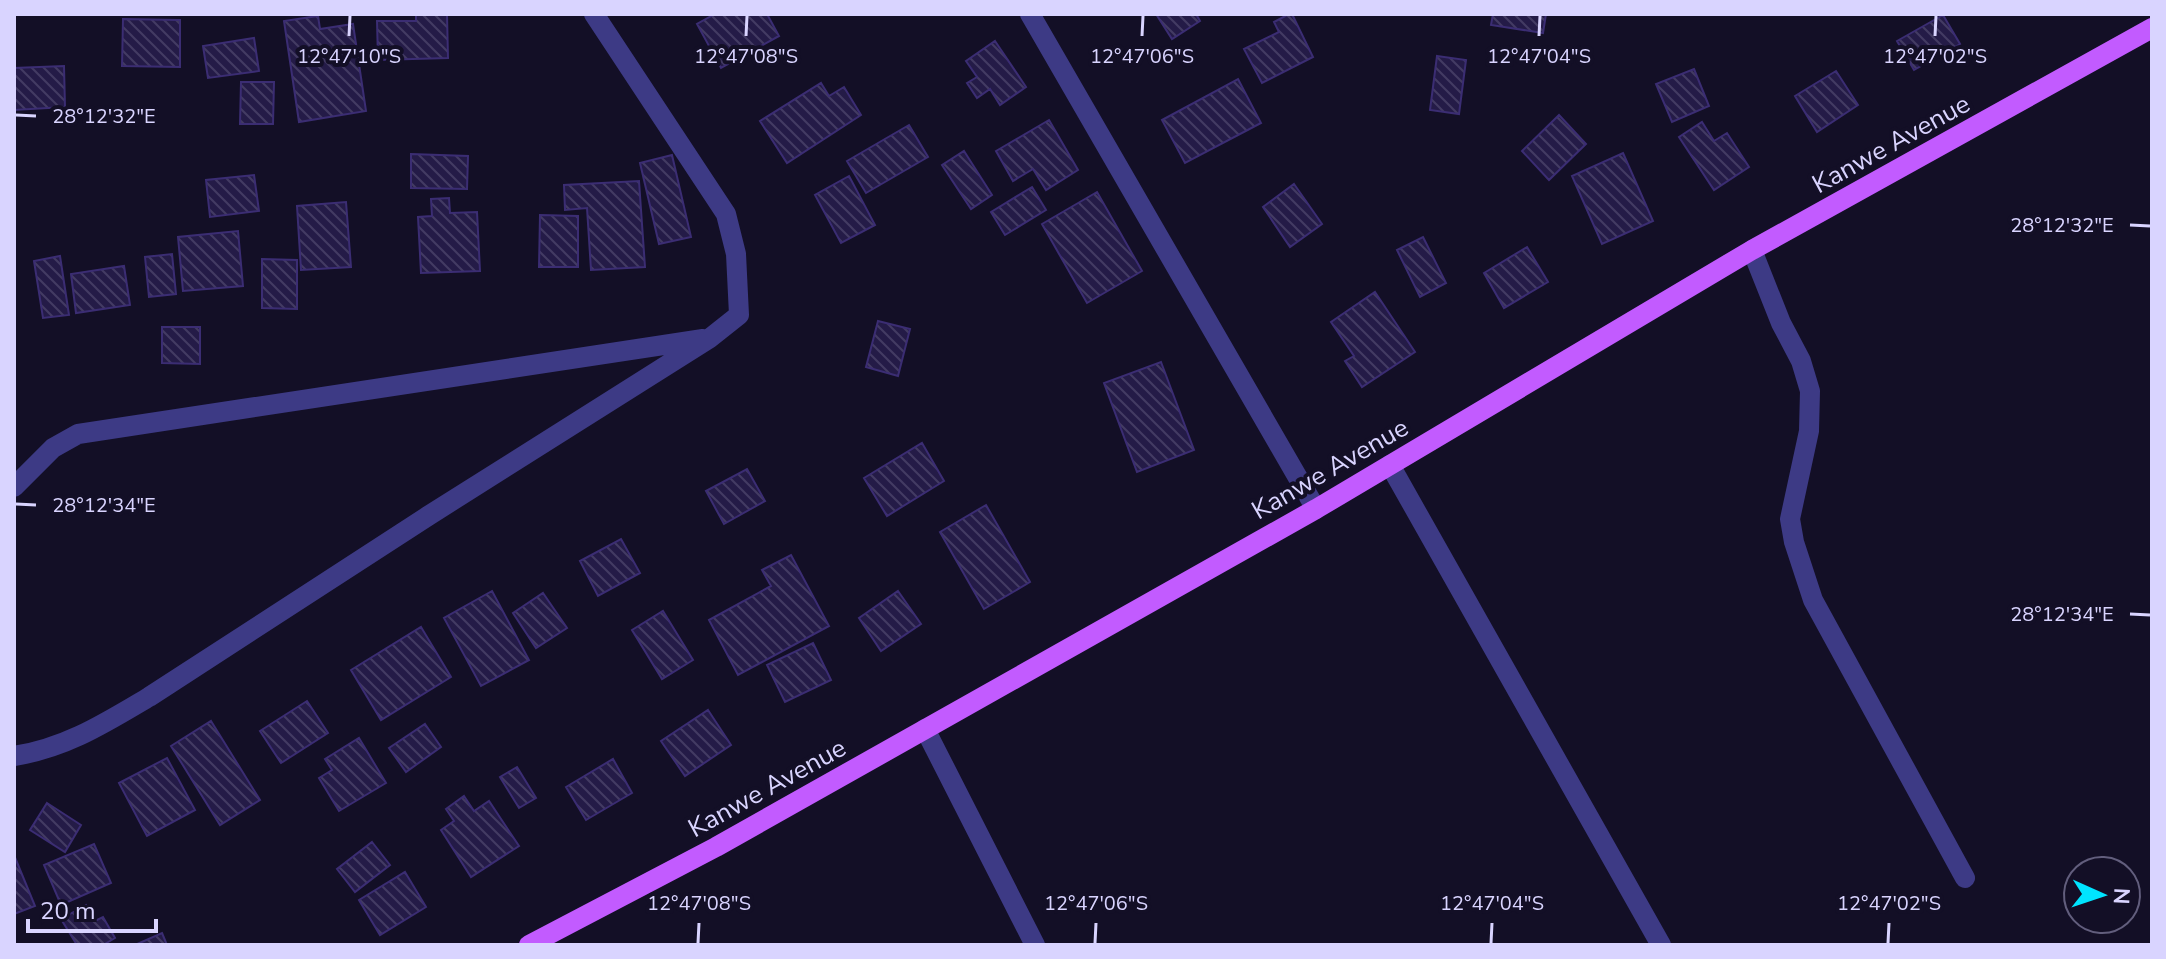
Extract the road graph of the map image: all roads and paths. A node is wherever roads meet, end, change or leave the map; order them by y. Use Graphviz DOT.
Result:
graph roads {
  1 [pos="594,14"];
  2 [pos="1030,14"];
  3 [pos="2152,28"];
  4 [pos="1752,250"];
  5 [pos="710,338"];
  6 [pos="1390,465"];
  7 [pos="14,487"];
  8 [pos="1316,509"];
  9 [pos="925,729"];
  10 [pos="14,756"];
  11 [pos="1965,878"];
  12 [pos="529,945"];
  13 [pos="1035,945"];
  14 [pos="1661,945"];
  1 -- 5 [label="street"];
  2 -- 8 [label="street"];
  3 -- 4 [label="main road, Kanwe Avenue"];
  4 -- 6 [label="main road, Kanwe Avenue"];
  4 -- 11 [label="street"];
  5 -- 7 [label="street"];
  5 -- 10 [label="street"];
  6 -- 8 [label="main road, Kanwe Avenue"];
  6 -- 14 [label="street"];
  8 -- 9 [label="main road, Kanwe Avenue"];
  9 -- 12 [label="main road, Kanwe Avenue"];
  9 -- 13 [label="street"];
}
